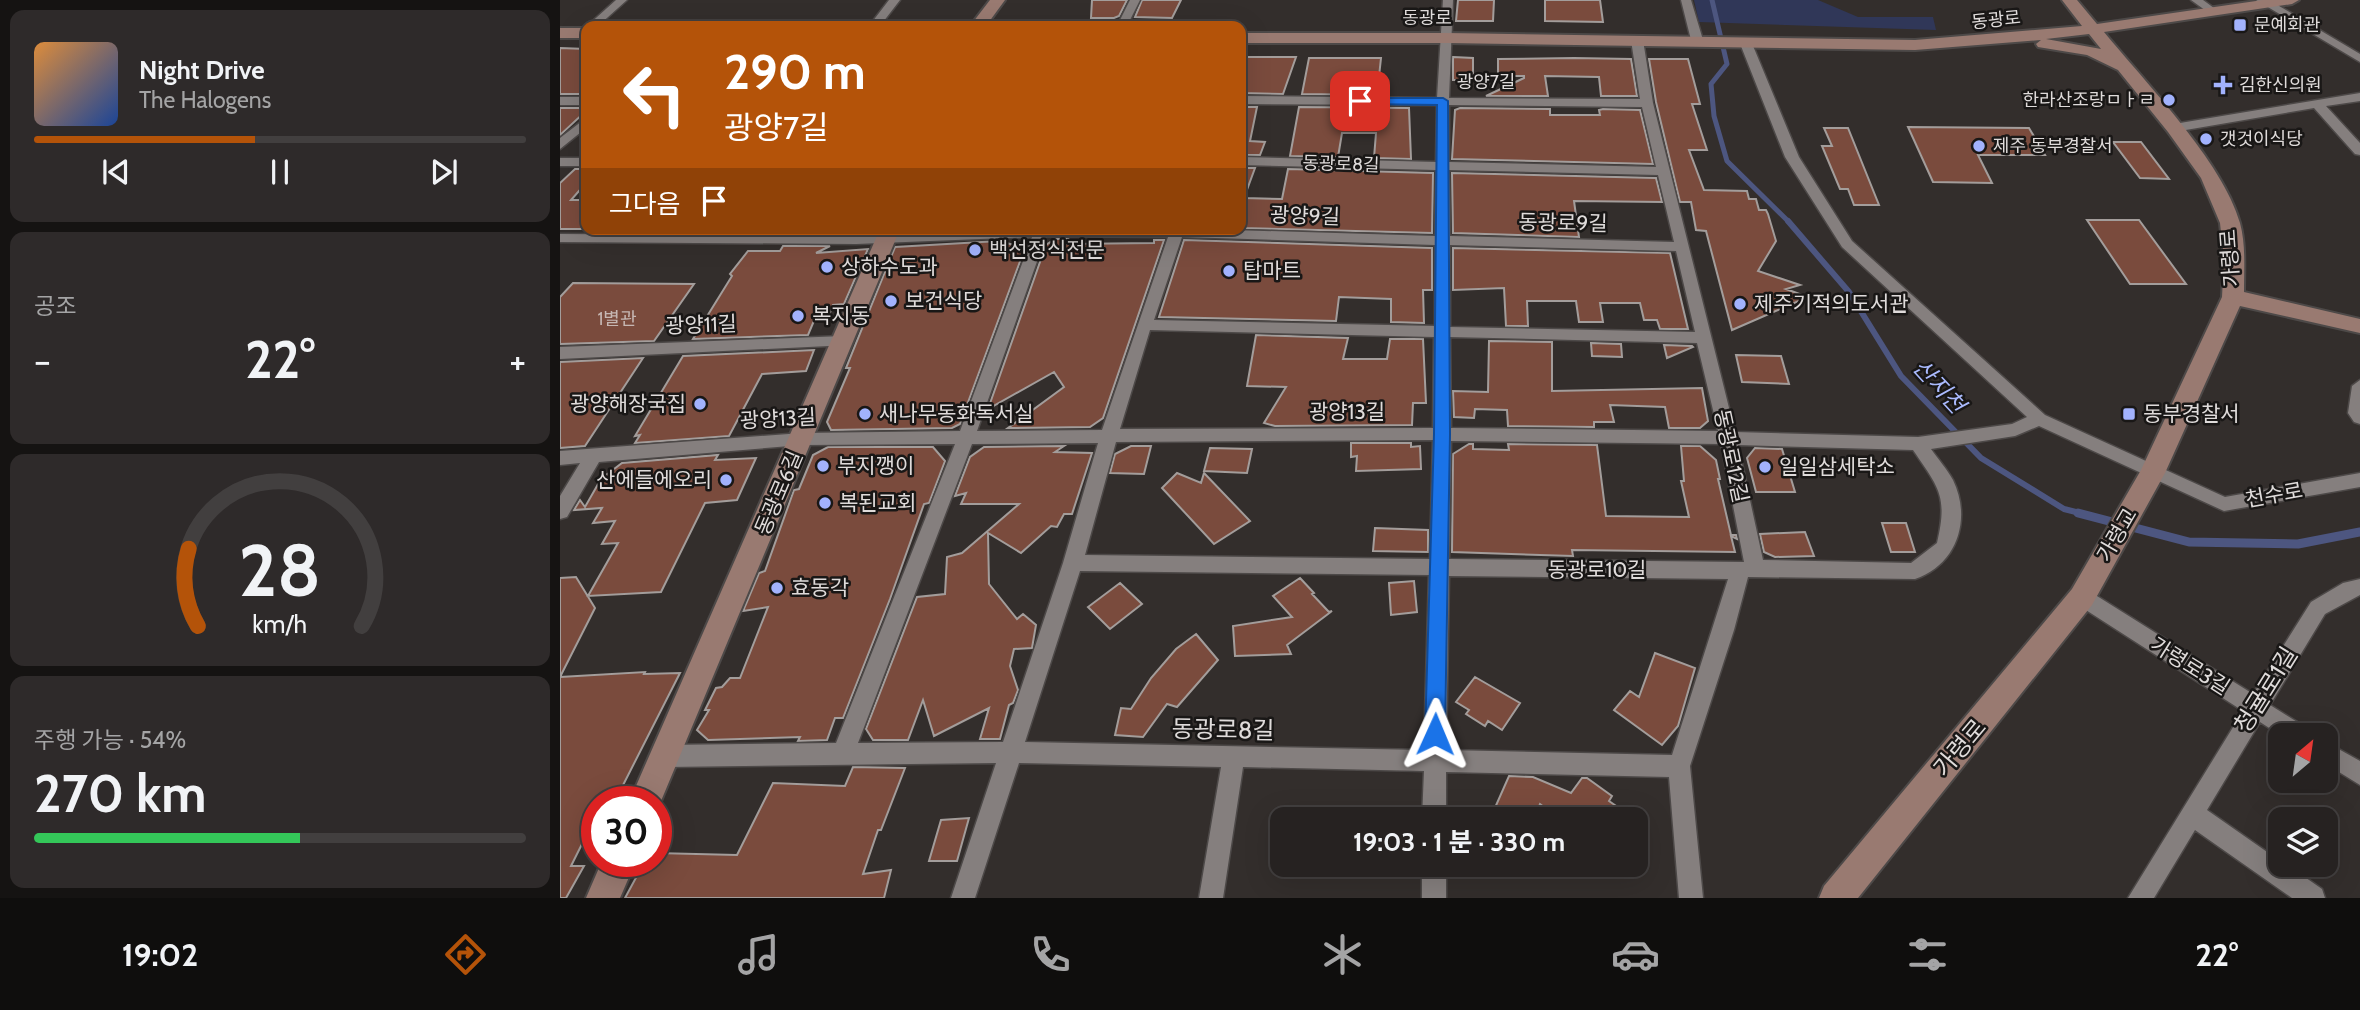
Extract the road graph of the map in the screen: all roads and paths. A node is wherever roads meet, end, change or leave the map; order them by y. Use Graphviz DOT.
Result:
graph roads {
  1 [pos="622,0"];
  2 [pos="895,0"];
  3 [pos="998,0"];
  4 [pos="1135,0"];
  5 [pos="1448,0"];
  6 [pos="1686,0"];
  7 [pos="2069,0"];
  8 [pos="2196,0"];
  9 [pos="2292,0"];
  10 [pos="2264,2"];
  11 [pos="2213,11"];
  12 [pos="598,21"];
  13 [pos="878,21"];
  14 [pos="982,21"];
  15 [pos="1124,21"];
  16 [pos="2093,28"];
  17 [pos="581,31"];
  18 [pos="560,33"];
  19 [pos="1246,38"];
  20 [pos="1447,38"];
  21 [pos="1637,40"];
  22 [pos="1698,40"];
  23 [pos="1998,40"];
  24 [pos="1744,41"];
  25 [pos="2360,59"];
  26 [pos="2132,76"];
  27 [pos="2360,97"];
  28 [pos="1246,100"];
  29 [pos="560,101"];
  30 [pos="581,101"];
  31 [pos="1443,101"];
  32 [pos="1647,103"];
  33 [pos="2317,104"];
  34 [pos="581,126"];
  35 [pos="2174,128"];
  36 [pos="560,145"];
  37 [pos="2360,151"];
  38 [pos="1246,161"];
  39 [pos="560,162"];
  40 [pos="581,162"];
  41 [pos="1442,167"];
  42 [pos="1663,171"];
  43 [pos="1246,234"];
  44 [pos="664,235"];
  45 [pos="725,235"];
  46 [pos="884,235"];
  47 [pos="889,235"];
  48 [pos="1040,235"];
  49 [pos="1177,235"];
  50 [pos="560,238"];
  51 [pos="1443,241"];
  52 [pos="1682,247"];
  53 [pos="2233,297"];
  54 [pos="1144,325"];
  55 [pos="2360,326"];
  56 [pos="1442,331"];
  57 [pos="1704,338"];
  58 [pos="843,341"];
  59 [pos="560,353"];
  60 [pos="2360,386"];
  61 [pos="2360,418"];
  62 [pos="2039,419"];
  63 [pos="1442,434"];
  64 [pos="1109,436"];
  65 [pos="966,438"];
  66 [pos="1728,438"];
  67 [pos="803,439"];
  68 [pos="1918,444"];
  69 [pos="594,455"];
  70 [pos="560,458"];
  71 [pos="2152,473"];
  72 [pos="2360,480"];
  73 [pos="560,512"];
  74 [pos="1073,563"];
  75 [pos="1439,569"];
  76 [pos="1747,569"];
  77 [pos="2360,587"];
  78 [pos="2082,597"];
  79 [pos="2255,707"];
  80 [pos="2280,723"];
  81 [pos="1011,752"];
  82 [pos="843,754"];
  83 [pos="665,755"];
  84 [pos="1234,757"];
  85 [pos="2338,760"];
  86 [pos="1434,761"];
  87 [pos="1679,766"];
  88 [pos="2360,774"];
  89 [pos="652,786"];
  90 [pos="1434,807"];
  91 [pos="2191,813"];
  92 [pos="612,877"];
  93 [pos="1434,877"];
  94 [pos="603,898"];
  95 [pos="962,898"];
  96 [pos="1211,898"];
  97 [pos="1434,898"];
  98 [pos="1691,898"];
  99 [pos="1836,898"];
  100 [pos="2140,898"];
  101 [pos="2313,898"];
  1 -- 12 [label="street"];
  2 -- 13 [label="street"];
  3 -- 14 [label="main road"];
  4 -- 15 [label="street"];
  5 -- 20 [label="street"];
  6 -- 22 [label="street"];
  7 -- 16 [label="main road, 가령로"];
  8 -- 11 [label="street"];
  9 -- 10 [label="main road, 동광로"];
  10 -- 11 [label="main road, 동광로"];
  10 -- 25 [label="street"];
  11 -- 16 [label="main road, 동광로"];
  16 -- 23 [label="main road, 동광로"];
  16 -- 26 [label="main road, 가령로"];
  17 -- 18 [label="main road"];
  19 -- 20 [label="main road, 동광로"];
  20 -- 21 [label="main road, 동광로"];
  20 -- 31 [label="street"];
  21 -- 22 [label="main road, 동광로"];
  21 -- 32 [label="street, 동광로12길"];
  22 -- 24 [label="main road, 동광로"];
  23 -- 24 [label="main road, 동광로"];
  23 -- 26 [label="main road"];
  24 -- 62 [label="street, 천수로"];
  26 -- 35 [label="main road, 가령로"];
  27 -- 33 [label="street"];
  28 -- 31 [label="street, 광양7길"];
  29 -- 30 [label="street"];
  31 -- 32 [label="street, 광양7길"];
  31 -- 41 [label="street"];
  32 -- 42 [label="street, 동광로12길"];
  33 -- 35 [label="street"];
  33 -- 37 [label="street"];
  34 -- 36 [label="street"];
  35 -- 53 [label="main road, 가령로"];
  38 -- 41 [label="street, 동광로8길"];
  39 -- 40 [label="street"];
  41 -- 42 [label="street"];
  41 -- 51 [label="street"];
  42 -- 52 [label="street, 동광로12길"];
  43 -- 51 [label="street, 광양9길"];
  44 -- 50 [label="street, 광양9길"];
  45 -- 46 [label="street, 광양9길"];
  47 -- 58 [label="main road, 동광로6길"];
  48 -- 65 [label="street"];
  49 -- 54 [label="street"];
  51 -- 52 [label="street, 동광로9길"];
  51 -- 56 [label="street"];
  52 -- 57 [label="street, 동광로12길"];
  53 -- 55 [label="main road"];
  53 -- 71 [label="main road, 가령로"];
  54 -- 56 [label="street"];
  54 -- 64 [label="street"];
  56 -- 57 [label="street"];
  56 -- 63 [label="street"];
  57 -- 66 [label="street, 동광로12길"];
  58 -- 59 [label="street, 광양11길"];
  58 -- 67 [label="main road, 동광로6길"];
  60 -- 61 [label="street"];
  62 -- 68 [label="street, 광양13길"];
  62 -- 71 [label="street, 천수로"];
  63 -- 64 [label="street, 광양13길"];
  63 -- 66 [label="street, 광양13길"];
  63 -- 75 [label="street"];
  64 -- 65 [label="street, 광양13길"];
  64 -- 74 [label="street"];
  65 -- 67 [label="street, 광양13길"];
  65 -- 82 [label="street"];
  66 -- 68 [label="street, 광양13길"];
  66 -- 76 [label="street, 동광로12길"];
  67 -- 69 [label="street, 광양13길"];
  67 -- 83 [label="main road, 동광로6길"];
  68 -- 76 [label="street"];
  69 -- 70 [label="street, 광양13길"];
  69 -- 73 [label="street"];
  71 -- 72 [label="street, 천수로"];
  71 -- 78 [label="main road, 가령교"];
  74 -- 75 [label="street"];
  74 -- 81 [label="street"];
  75 -- 76 [label="street, 동광로10길"];
  75 -- 86 [label="street"];
  76 -- 87 [label="street, 동광로12길"];
  77 -- 79 [label="street, 청귤로1길"];
  78 -- 79 [label="street, 가령로3길"];
  78 -- 99 [label="main road, 가령로"];
  79 -- 80 [label="street, 가령로3길"];
  79 -- 91 [label="street, 청귤로1길"];
  81 -- 82 [label="street"];
  81 -- 84 [label="street, 동광로8길"];
  81 -- 95 [label="street"];
  82 -- 83 [label="street"];
  83 -- 89 [label="main road, 동광로6길"];
  84 -- 86 [label="street, 동광로8길"];
  84 -- 96 [label="street"];
  85 -- 88 [label="street"];
  86 -- 87 [label="street"];
  86 -- 90 [label="street"];
  87 -- 98 [label="street, 동광로12길"];
  91 -- 100 [label="street, 청귤로1길"];
  91 -- 101 [label="street"];
  92 -- 94 [label="main road"];
  93 -- 97 [label="street"];
}
